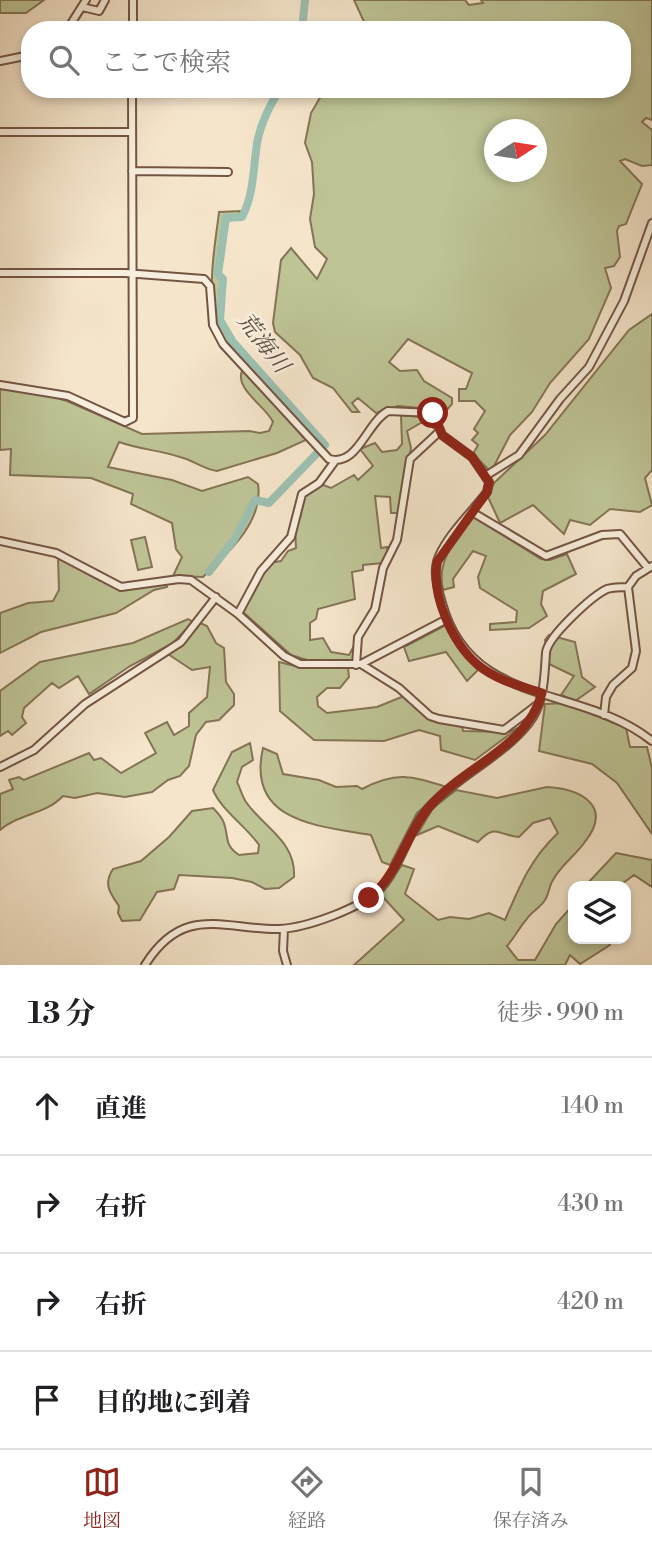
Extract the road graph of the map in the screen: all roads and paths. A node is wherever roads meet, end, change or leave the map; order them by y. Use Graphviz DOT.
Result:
graph roads {
  1 [pos="86,0"];
  2 [pos="104,0"];
  3 [pos="133,0"];
  4 [pos="82,8"];
  5 [pos="73,21"];
  6 [pos="133,21"];
  7 [pos="21,57"];
  8 [pos="0,61"];
  9 [pos="132,98"];
  10 [pos="0,132"];
  11 [pos="132,132"];
  12 [pos="132,171"];
  13 [pos="228,172"];
  14 [pos="652,223"];
  15 [pos="0,274"];
  16 [pos="133,274"];
  17 [pos="0,385"];
  18 [pos="439,432"];
  19 [pos="335,461"];
  20 [pos="487,475"];
  21 [pos="472,512"];
  22 [pos="0,541"];
  23 [pos="650,567"];
  24 [pos="628,587"];
  25 [pos="216,597"];
  26 [pos="238,614"];
  27 [pos="447,619"];
  28 [pos="358,664"];
  29 [pos="542,693"];
  30 [pos="538,705"];
  31 [pos="604,715"];
  32 [pos="652,741"];
  33 [pos="0,767"];
  34 [pos="284,929"];
  35 [pos="145,965"];
  36 [pos="287,965"];
  1 -- 4 [label="street"];
  2 -- 4 [label="street"];
  3 -- 6 [label="street"];
  4 -- 5 [label="street"];
  7 -- 8 [label="street"];
  9 -- 11 [label="street"];
  10 -- 11 [label="street"];
  11 -- 12 [label="street"];
  12 -- 13 [label="street"];
  12 -- 16 [label="street"];
  14 -- 20 [label="street"];
  15 -- 16 [label="street"];
  16 -- 17 [label="street"];
  16 -- 19 [label="street"];
  18 -- 19 [label="street"];
  18 -- 20 [label="street"];
  18 -- 28 [label="street"];
  19 -- 26 [label="street"];
  20 -- 21 [label="street"];
  21 -- 23 [label="street"];
  21 -- 27 [label="street"];
  22 -- 25 [label="street"];
  23 -- 24 [label="street"];
  24 -- 29 [label="street"];
  24 -- 31 [label="street"];
  25 -- 26 [label="street"];
  25 -- 33 [label="street"];
  26 -- 28 [label="street"];
  27 -- 28 [label="street"];
  27 -- 29 [label="street"];
  28 -- 30 [label="street"];
  29 -- 30 [label="street"];
  29 -- 31 [label="street"];
  30 -- 34 [label="street"];
  31 -- 32 [label="street"];
  34 -- 35 [label="street"];
  34 -- 36 [label="street"];
}
